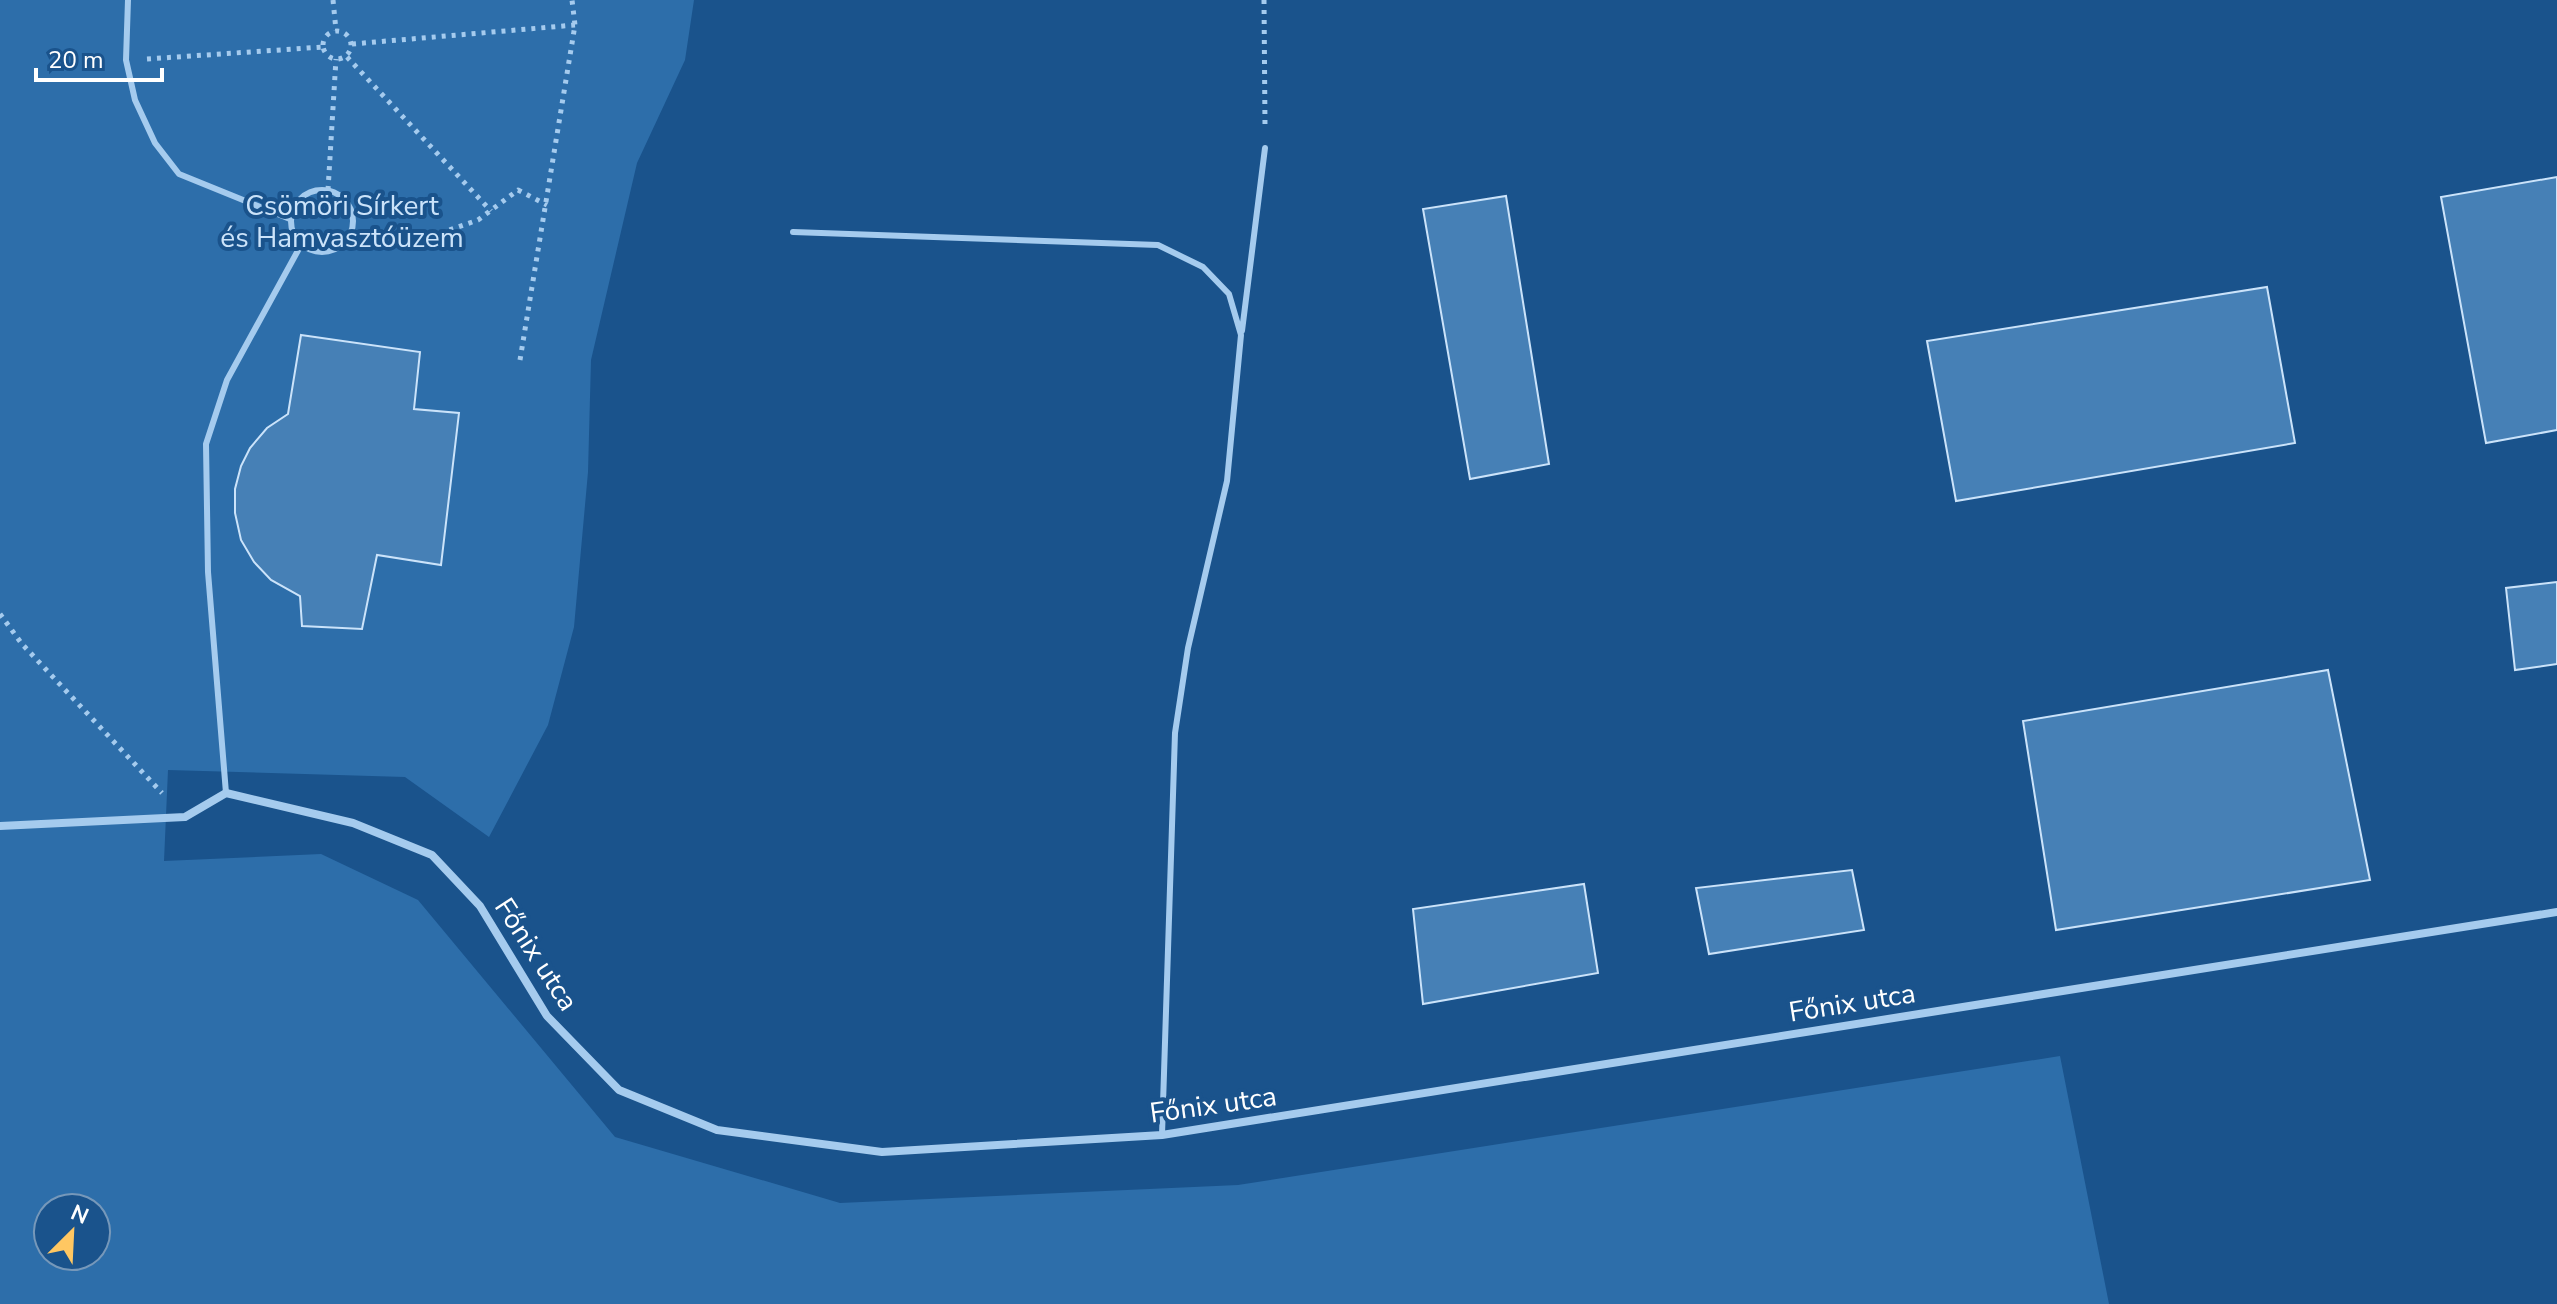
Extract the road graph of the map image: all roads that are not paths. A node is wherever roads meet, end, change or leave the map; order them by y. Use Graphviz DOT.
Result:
graph roads {
  1 [pos="128,0"];
  2 [pos="1265,148"];
  3 [pos="290,219"];
  4 [pos="793,232"];
  5 [pos="301,245"];
  6 [pos="1241,335"];
  7 [pos="226,793"];
  8 [pos="0,826"];
  9 [pos="2557,912"];
  10 [pos="1162,1135"];
  1 -- 3 [label="lane"];
  2 -- 6 [label="lane"];
  3 -- 5 [label="lane"];
  3 -- 5 [label="lane"];
  4 -- 6 [label="lane"];
  5 -- 7 [label="lane"];
  6 -- 10 [label="lane"];
  7 -- 8 [label="street"];
  7 -- 10 [label="street, Főnix utca"];
  9 -- 10 [label="street, Főnix utca"];
}
